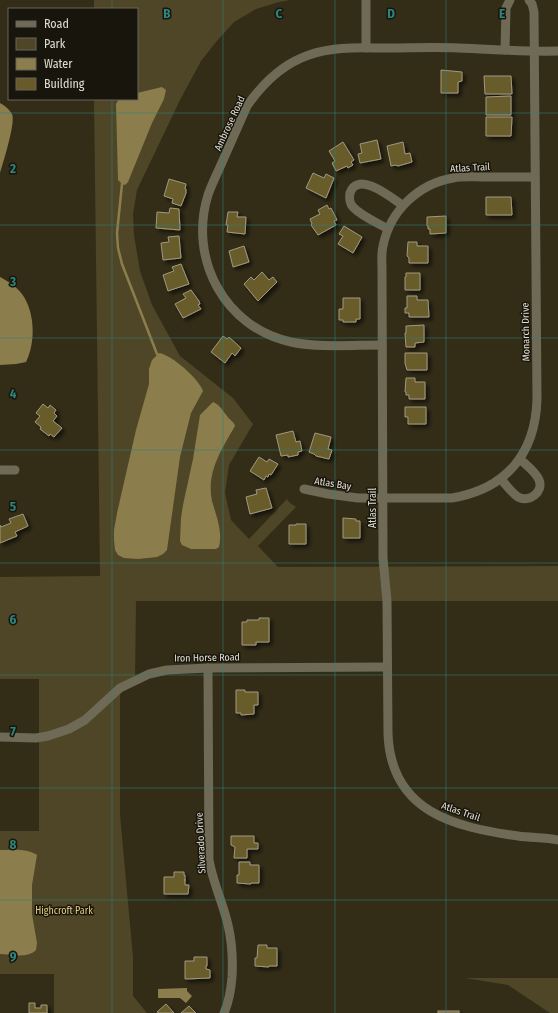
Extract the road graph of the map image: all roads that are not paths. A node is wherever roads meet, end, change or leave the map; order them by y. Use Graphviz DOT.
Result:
graph roads {
  1 [pos="366,0"];
  2 [pos="510,0"];
  3 [pos="529,0"];
  4 [pos="366,48"];
  5 [pos="505,50"];
  6 [pos="534,51"];
  7 [pos="558,51"];
  8 [pos="535,177"];
  9 [pos="402,205"];
  10 [pos="388,229"];
  11 [pos="382,345"];
  12 [pos="520,459"];
  13 [pos="0,470"];
  14 [pos="15,470"];
  15 [pos="501,479"];
  16 [pos="304,489"];
  17 [pos="383,498"];
  18 [pos="387,667"];
  19 [pos="208,668"];
  20 [pos="0,737"];
  21 [pos="557,839"];
  22 [pos="226,1012"];
  1 -- 4 [label="street"];
  2 -- 5 [label="street"];
  3 -- 6 [label="street, Monarch Drive"];
  4 -- 5 [label="street, Ambrose Road"];
  4 -- 11 [label="street, Ambrose Road"];
  5 -- 6 [label="street, Ambrose Road"];
  6 -- 7 [label="street, Ambrose Road"];
  6 -- 8 [label="street, Monarch Drive"];
  8 -- 9 [label="street, Atlas Trail"];
  8 -- 12 [label="street, Monarch Drive"];
  9 -- 10 [label="street, Atlas Trail"];
  9 -- 10 [label="street"];
  10 -- 11 [label="street, Atlas Trail"];
  11 -- 17 [label="street, Atlas Trail"];
  12 -- 15 [label="street, Monarch Drive"];
  12 -- 15 [label="street"];
  13 -- 14 [label="street"];
  15 -- 17 [label="street, Monarch Drive"];
  16 -- 17 [label="street, Atlas Bay"];
  17 -- 18 [label="street, Atlas Trail"];
  18 -- 19 [label="street, Iron Horse Road"];
  18 -- 21 [label="street, Atlas Trail"];
  19 -- 20 [label="street, Iron Horse Road"];
  19 -- 22 [label="street, Silverado Drive"];
}
